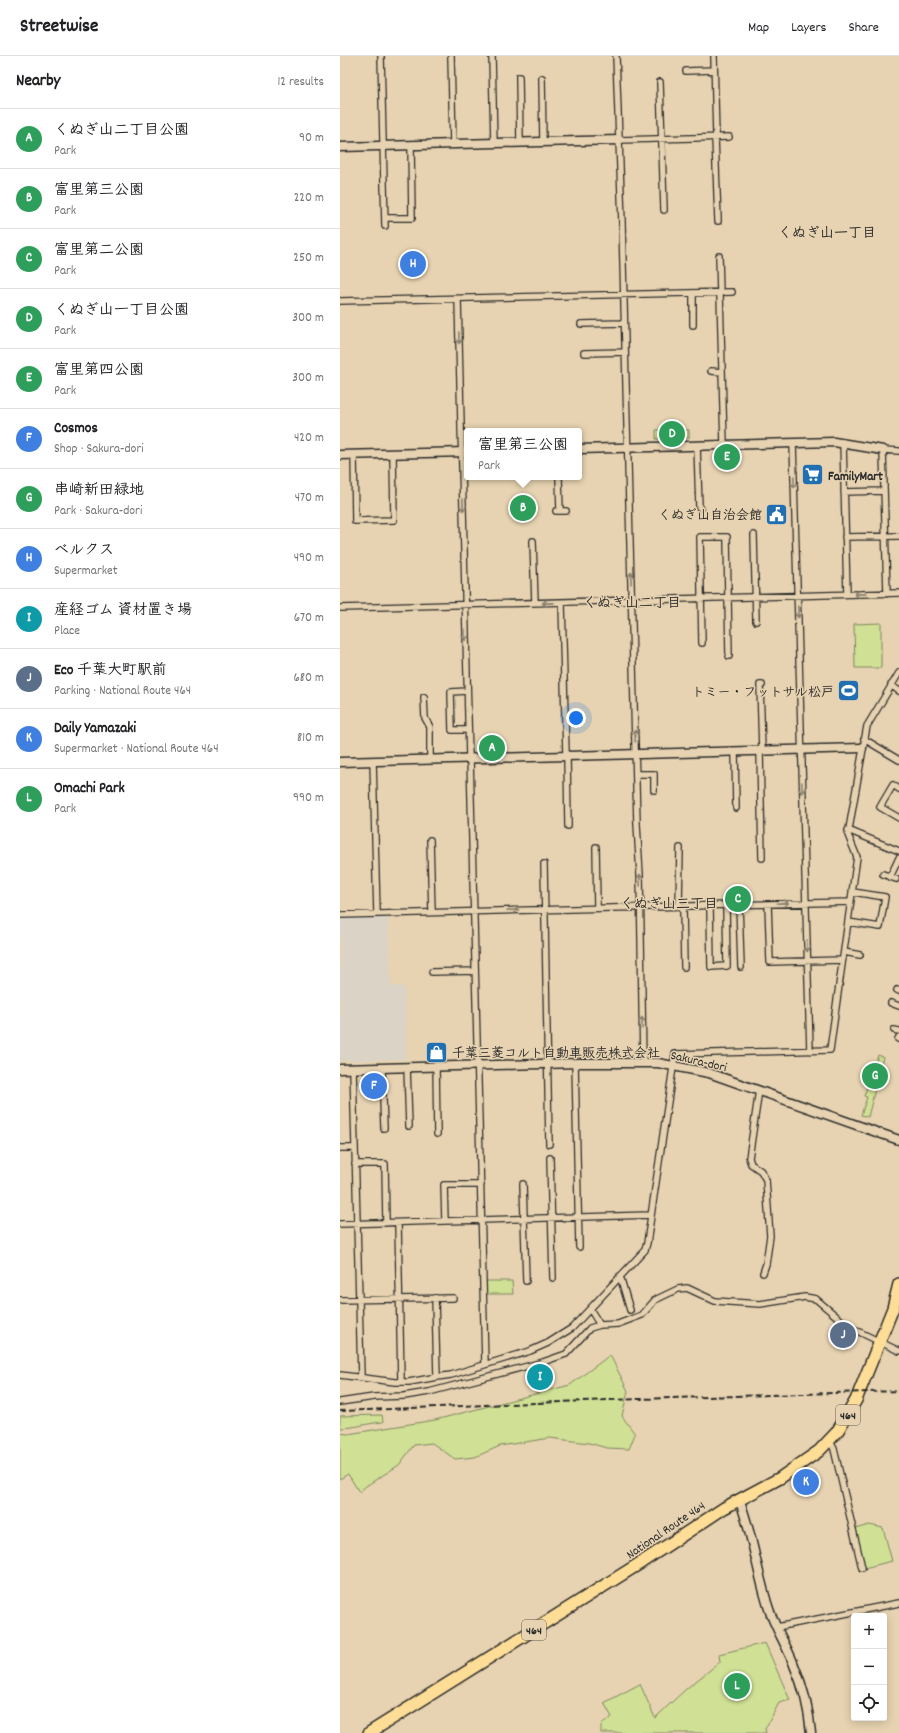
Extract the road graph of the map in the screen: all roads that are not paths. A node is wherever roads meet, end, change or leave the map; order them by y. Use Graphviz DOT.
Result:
graph roads {
  1 [pos="381,56"];
  2 [pos="450,56"];
  3 [pos="492,56"];
  4 [pos="616,56"];
  5 [pos="714,56"];
  6 [pos="714,70"];
  7 [pos="686,71"];
  8 [pos="519,77"];
  9 [pos="542,78"];
  10 [pos="660,82"];
  11 [pos="715,137"];
  12 [pos="729,137"];
  13 [pos="662,139"];
  14 [pos="619,140"];
  15 [pos="520,143"];
  16 [pos="543,143"];
  17 [pos="494,144"];
  18 [pos="453,145"];
  19 [pos="383,146"];
  20 [pos="410,146"];
  21 [pos="340,147"];
  22 [pos="664,210"];
  23 [pos="385,218"];
  24 [pos="718,221"];
  25 [pos="385,226"];
  26 [pos="719,256"];
  27 [pos="720,292"];
  28 [pos="732,292"];
  29 [pos="693,293"];
  30 [pos="623,295"];
  31 [pos="458,299"];
  32 [pos="340,301"];
  33 [pos="624,323"];
  34 [pos="581,324"];
  35 [pos="693,325"];
  36 [pos="625,352"];
  37 [pos="584,353"];
  38 [pos="711,372"];
  39 [pos="722,372"];
  40 [pos="843,442"];
  41 [pos="793,443"];
  42 [pos="724,445"];
  43 [pos="697,446"];
  44 [pos="628,447"];
  45 [pos="582,449"];
  46 [pos="884,450"];
  47 [pos="899,451"];
  48 [pos="464,452"];
  49 [pos="393,454"];
  50 [pos="340,455"];
  51 [pos="354,455"];
  52 [pos="464,480"];
  53 [pos="559,480"];
  54 [pos="884,491"];
  55 [pos="844,492"];
  56 [pos="701,510"];
  57 [pos="566,511"];
  58 [pos="754,535"];
  59 [pos="885,536"];
  60 [pos="899,536"];
  61 [pos="845,537"];
  62 [pos="533,541"];
  63 [pos="899,593"];
  64 [pos="847,594"];
  65 [pos="887,594"];
  66 [pos="798,596"];
  67 [pos="728,597"];
  68 [pos="755,597"];
  69 [pos="701,598"];
  70 [pos="632,600"];
  71 [pos="535,603"];
  72 [pos="562,603"];
  73 [pos="465,605"];
  74 [pos="340,608"];
  75 [pos="756,621"];
  76 [pos="702,643"];
  77 [pos="729,656"];
  78 [pos="899,673"];
  79 [pos="762,685"];
  80 [pos="891,685"];
  81 [pos="467,691"];
  82 [pos="899,691"];
  83 [pos="424,697"];
  84 [pos="468,730"];
  85 [pos="864,739"];
  86 [pos="862,748"];
  87 [pos="802,749"];
  88 [pos="761,750"];
  89 [pos="735,751"];
  90 [pos="636,754"];
  91 [pos="566,755"];
  92 [pos="470,758"];
  93 [pos="430,759"];
  94 [pos="899,760"];
  95 [pos="373,761"];
  96 [pos="340,762"];
  97 [pos="636,774"];
  98 [pos="899,789"];
  99 [pos="654,790"];
  100 [pos="736,808"];
  101 [pos="899,818"];
  102 [pos="568,826"];
  103 [pos="848,830"];
  104 [pos="430,840"];
  105 [pos="596,848"];
  106 [pos="680,848"];
  107 [pos="899,851"];
  108 [pos="762,858"];
  109 [pos="899,858"];
  110 [pos="544,864"];
  111 [pos="883,874"];
  112 [pos="853,892"];
  113 [pos="850,902"];
  114 [pos="806,903"];
  115 [pos="739,904"];
  116 [pos="768,904"];
  117 [pos="726,905"];
  118 [pos="681,906"];
  119 [pos="710,906"];
  120 [pos="640,907"];
  121 [pos="597,908"];
  122 [pos="545,910"];
  123 [pos="474,911"];
  124 [pos="432,912"];
  125 [pos="377,914"];
  126 [pos="340,915"];
  127 [pos="848,922"];
  128 [pos="844,952"];
  129 [pos="860,955"];
  130 [pos="807,960"];
  131 [pos="842,960"];
  132 [pos="684,967"];
  133 [pos="741,968"];
  134 [pos="476,971"];
  135 [pos="432,972"];
  136 [pos="891,1003"];
  137 [pos="899,1006"];
  138 [pos="810,1051"];
  139 [pos="643,1062"];
  140 [pos="575,1063"];
  141 [pos="547,1064"];
  142 [pos="478,1065"];
  143 [pos="436,1066"];
  144 [pos="675,1066"];
  145 [pos="407,1067"];
  146 [pos="340,1069"];
  147 [pos="353,1069"];
  148 [pos="382,1069"];
  149 [pos="759,1090"];
  150 [pos="409,1126"];
  151 [pos="384,1128"];
  152 [pos="438,1134"];
  153 [pos="899,1140"];
  154 [pos="549,1144"];
  155 [pos="340,1148"];
  156 [pos="354,1148"];
  157 [pos="550,1158"];
  158 [pos="355,1164"];
  159 [pos="523,1184"];
  160 [pos="481,1185"];
  161 [pos="651,1215"];
  162 [pos="578,1217"];
  163 [pos="524,1218"];
  164 [pos="551,1218"];
  165 [pos="482,1220"];
  166 [pos="445,1221"];
  167 [pos="386,1223"];
  168 [pos="398,1223"];
  169 [pos="340,1224"];
  170 [pos="357,1224"];
  171 [pos="579,1246"];
  172 [pos="763,1273"];
  173 [pos="620,1276"];
  174 [pos="553,1278"];
  175 [pos="526,1281"];
  176 [pos="899,1284"];
  177 [pos="435,1298"];
  178 [pos="453,1298"];
  179 [pos="399,1299"];
  180 [pos="340,1300"];
  181 [pos="359,1300"];
  182 [pos="590,1309"];
  183 [pos="630,1310"];
  184 [pos="600,1325"];
  185 [pos="880,1341"];
  186 [pos="899,1351"];
  187 [pos="485,1364"];
  188 [pos="340,1375"];
  189 [pos="438,1377"];
  190 [pos="361,1378"];
  191 [pos="401,1382"];
  192 [pos="340,1402"];
  193 [pos="830,1441"];
  194 [pos="739,1499"];
  195 [pos="862,1568"];
  196 [pos="899,1603"];
  197 [pos="777,1627"];
  198 [pos="369,1733"];
  199 [pos="812,1733"];
  1 -- 19 [label="street"];
  2 -- 18 [label="street"];
  3 -- 17 [label="street"];
  4 -- 14 [label="street"];
  5 -- 6 [label="street"];
  6 -- 7 [label="street"];
  6 -- 11 [label="street"];
  8 -- 15 [label="street"];
  9 -- 16 [label="street"];
  10 -- 13 [label="street"];
  11 -- 12 [label="street"];
  11 -- 13 [label="street"];
  11 -- 24 [label="street"];
  13 -- 14 [label="street"];
  13 -- 22 [label="street"];
  14 -- 16 [label="street"];
  14 -- 30 [label="street"];
  15 -- 16 [label="street"];
  15 -- 17 [label="street"];
  17 -- 18 [label="street"];
  18 -- 20 [label="street"];
  19 -- 20 [label="street"];
  19 -- 21 [label="street"];
  19 -- 23 [label="street"];
  20 -- 23 [label="street"];
  23 -- 25 [label="street"];
  26 -- 27 [label="street"];
  27 -- 28 [label="street"];
  27 -- 29 [label="street"];
  27 -- 39 [label="street"];
  29 -- 30 [label="street"];
  29 -- 35 [label="street"];
  30 -- 31 [label="street"];
  30 -- 33 [label="street"];
  31 -- 32 [label="street"];
  31 -- 48 [label="street, one-way"];
  33 -- 34 [label="street"];
  33 -- 36 [label="street"];
  36 -- 37 [label="street"];
  36 -- 44 [label="street"];
  38 -- 39 [label="street"];
  39 -- 42 [label="street"];
  40 -- 41 [label="street"];
  40 -- 46 [label="street"];
  40 -- 55 [label="street"];
  41 -- 42 [label="street"];
  41 -- 66 [label="street, one-way"];
  42 -- 43 [label="street"];
  43 -- 44 [label="street"];
  43 -- 56 [label="street"];
  44 -- 45 [label="street"];
  70 -- 44 [label="street, one-way"];
  46 -- 47 [label="street"];
  46 -- 54 [label="street"];
  48 -- 49 [label="street"];
  49 -- 51 [label="street"];
  49 -- 51 [label="street"];
  50 -- 51 [label="street"];
  52 -- 73 [label="street, one-way"];
  53 -- 57 [label="street"];
  54 -- 55 [label="street"];
  54 -- 59 [label="street"];
  55 -- 61 [label="street"];
  58 -- 68 [label="street"];
  59 -- 60 [label="street"];
  59 -- 61 [label="street"];
  59 -- 65 [label="street"];
  61 -- 64 [label="street"];
  62 -- 71 [label="street"];
  63 -- 65 [label="street"];
  65 -- 64 [label="street, one-way"];
  64 -- 66 [label="street"];
  66 -- 68 [label="street"];
  66 -- 87 [label="street, one-way"];
  67 -- 68 [label="street"];
  67 -- 69 [label="street"];
  67 -- 69 [label="street"];
  67 -- 77 [label="street"];
  68 -- 75 [label="street"];
  69 -- 70 [label="street"];
  69 -- 76 [label="street"];
  70 -- 72 [label="street"];
  90 -- 70 [label="street, one-way"];
  72 -- 71 [label="street, one-way"];
  71 -- 73 [label="street"];
  72 -- 91 [label="street"];
  73 -- 74 [label="street"];
  73 -- 81 [label="street, one-way"];
  78 -- 80 [label="street"];
  79 -- 88 [label="street"];
  80 -- 82 [label="street"];
  80 -- 85 [label="street"];
  81 -- 84 [label="street"];
  81 -- 84 [label="street"];
  83 -- 93 [label="street"];
  84 -- 92 [label="street"];
  85 -- 86 [label="street"];
  85 -- 94 [label="street"];
  86 -- 87 [label="street"];
  86 -- 103 [label="street"];
  87 -- 88 [label="street"];
  87 -- 114 [label="street, one-way"];
  88 -- 89 [label="street"];
  88 -- 108 [label="street"];
  89 -- 90 [label="street"];
  89 -- 100 [label="street"];
  90 -- 91 [label="street"];
  90 -- 97 [label="street"];
  91 -- 92 [label="street"];
  91 -- 102 [label="street"];
  92 -- 93 [label="street"];
  92 -- 123 [label="street"];
  93 -- 95 [label="street"];
  95 -- 96 [label="street"];
  95 -- 125 [label="street"];
  97 -- 99 [label="street"];
  120 -- 97 [label="street, one-way"];
  98 -- 101 [label="street"];
  103 -- 107 [label="street"];
  103 -- 112 [label="street"];
  104 -- 124 [label="street"];
  105 -- 121 [label="street"];
  106 -- 118 [label="street"];
  109 -- 111 [label="street"];
  110 -- 122 [label="street"];
  112 -- 113 [label="street"];
  112 -- 127 [label="street"];
  113 -- 114 [label="street"];
  113 -- 127 [label="street"];
  116 -- 114 [label="street, one-way"];
  114 -- 130 [label="street, one-way"];
  115 -- 116 [label="street"];
  115 -- 117 [label="street"];
  115 -- 133 [label="street"];
  116 -- 130 [label="street"];
  117 -- 119 [label="street"];
  117 -- 119 [label="street"];
  118 -- 119 [label="street"];
  118 -- 120 [label="street"];
  118 -- 132 [label="street"];
  120 -- 121 [label="street"];
  139 -- 120 [label="street, one-way"];
  121 -- 122 [label="street"];
  123 -- 122 [label="street, one-way"];
  122 -- 141 [label="street"];
  123 -- 124 [label="street"];
  123 -- 134 [label="street"];
  124 -- 125 [label="street"];
  125 -- 126 [label="street"];
  127 -- 128 [label="street"];
  128 -- 129 [label="street"];
  128 -- 131 [label="street"];
  130 -- 131 [label="street"];
  130 -- 138 [label="street"];
  131 -- 138 [label="street"];
  134 -- 135 [label="street"];
  134 -- 142 [label="street"];
  136 -- 137 [label="street"];
  138 -- 144 [label="street"];
  139 -- 140 [label="street, Sakura-dori"];
  139 -- 144 [label="street, Sakura-dori"];
  140 -- 141 [label="street, Sakura-dori"];
  140 -- 162 [label="street"];
  141 -- 142 [label="street, Sakura-dori"];
  141 -- 154 [label="street"];
  142 -- 143 [label="street, Sakura-dori"];
  142 -- 160 [label="street"];
  143 -- 145 [label="street, Sakura-dori"];
  143 -- 152 [label="street"];
  144 -- 149 [label="street, Sakura-dori"];
  144 -- 161 [label="street"];
  145 -- 148 [label="street, Sakura-dori"];
  145 -- 150 [label="street"];
  146 -- 147 [label="street, Sakura-dori"];
  147 -- 148 [label="street, Sakura-dori"];
  147 -- 156 [label="street"];
  148 -- 151 [label="street"];
  149 -- 153 [label="street, Sakura-dori"];
  149 -- 172 [label="street"];
  155 -- 156 [label="street"];
  156 -- 158 [label="street"];
  157 -- 164 [label="street"];
  158 -- 167 [label="street"];
  158 -- 170 [label="street"];
  159 -- 163 [label="street"];
  160 -- 165 [label="street"];
  160 -- 166 [label="street"];
  161 -- 162 [label="street"];
  161 -- 173 [label="street"];
  162 -- 164 [label="street"];
  162 -- 171 [label="street"];
  163 -- 164 [label="street"];
  163 -- 165 [label="street"];
  163 -- 175 [label="street"];
  164 -- 174 [label="street"];
  165 -- 166 [label="street"];
  165 -- 187 [label="street"];
  166 -- 168 [label="street"];
  167 -- 168 [label="street"];
  167 -- 170 [label="street"];
  168 -- 179 [label="street"];
  169 -- 170 [label="street"];
  170 -- 181 [label="street"];
  173 -- 182 [label="street"];
  173 -- 183 [label="street"];
  176 -- 185 [label="highway, National Route 464 / 464"];
  177 -- 178 [label="street"];
  177 -- 179 [label="street"];
  177 -- 189 [label="street"];
  179 -- 181 [label="street"];
  179 -- 191 [label="street"];
  180 -- 181 [label="street"];
  181 -- 190 [label="street"];
  182 -- 184 [label="street"];
  182 -- 187 [label="street"];
  184 -- 185 [label="street"];
  184 -- 192 [label="street"];
  185 -- 186 [label="street"];
  185 -- 193 [label="highway, National Route 464 / 464"];
  187 -- 189 [label="street"];
  188 -- 190 [label="street"];
  189 -- 191 [label="street"];
  190 -- 191 [label="street"];
  193 -- 194 [label="highway, National Route 464 / 464"];
  193 -- 195 [label="street"];
  194 -- 197 [label="street"];
  194 -- 198 [label="highway, National Route 464 / 464"];
  196 -- 197 [label="street"];
  197 -- 199 [label="street"];
}
